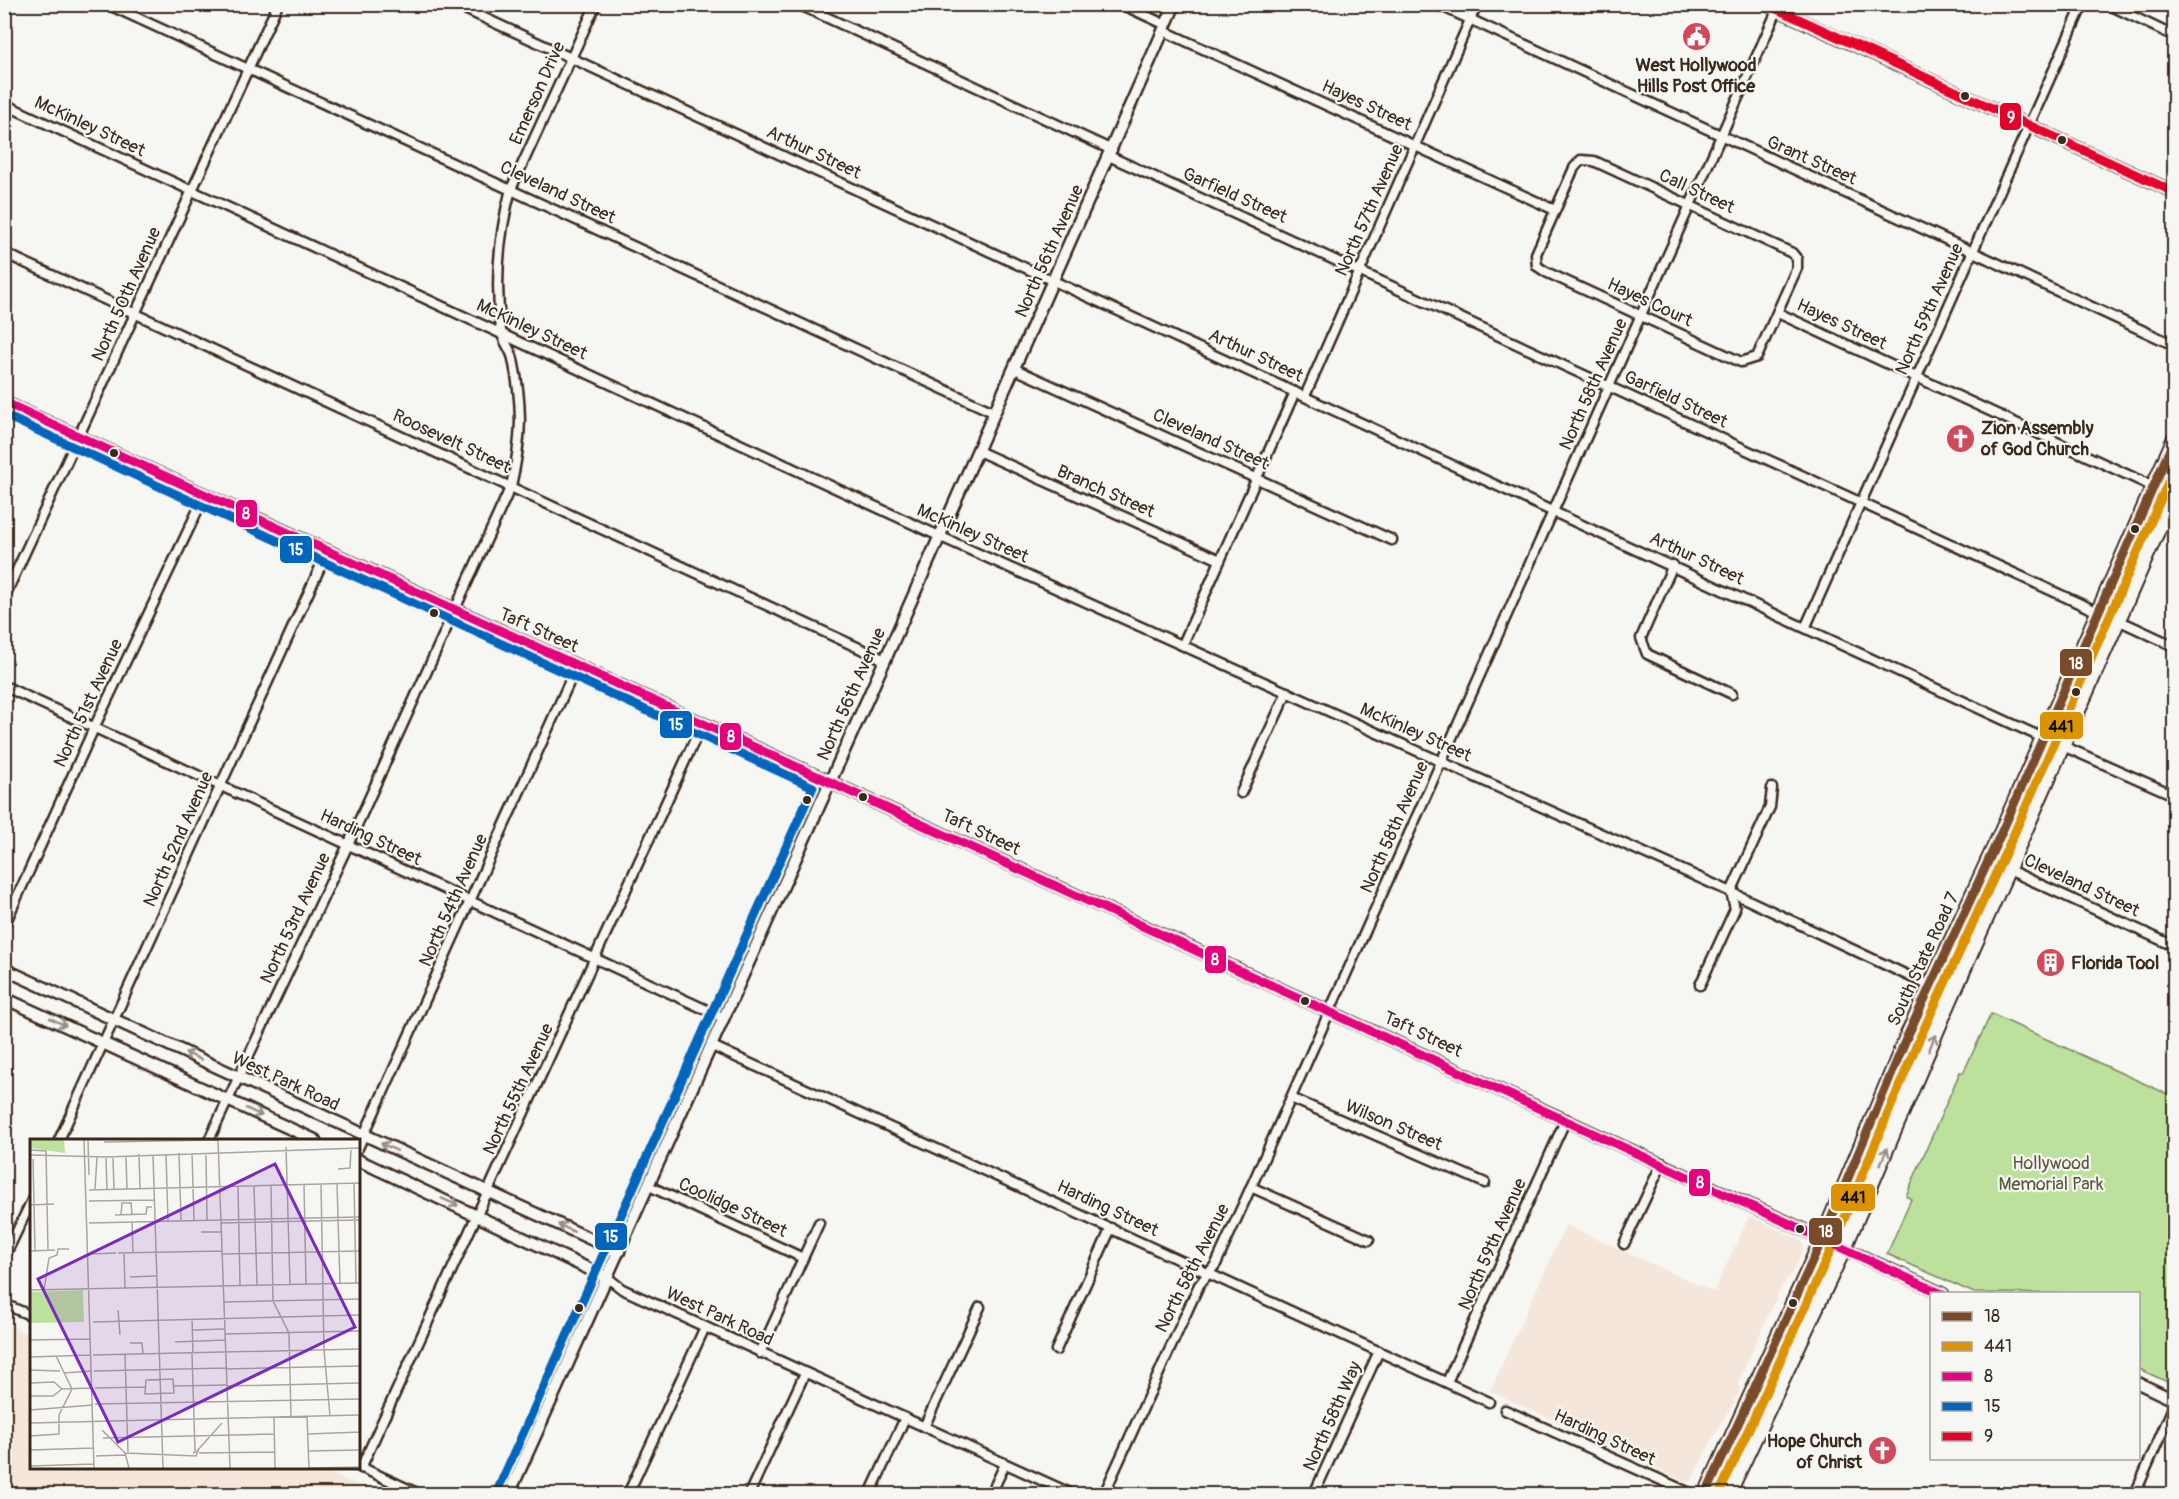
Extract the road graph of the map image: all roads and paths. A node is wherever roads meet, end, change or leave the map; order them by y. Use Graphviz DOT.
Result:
graph roads {
  1 [pos="107,4"];
  2 [pos="278,4"];
  3 [pos="454,4"];
  4 [pos="596,4"];
  5 [pos="798,4"];
  6 [pos="1121,4"];
  7 [pos="1175,4"];
  8 [pos="1437,4"];
  9 [pos="1477,4"];
  10 [pos="1765,4"];
  11 [pos="2083,4"];
  12 [pos="2107,4"];
  13 [pos="1779,7"];
  14 [pos="1470,20"];
  15 [pos="1165,28"];
  16 [pos="2175,36"];
  17 [pos="570,58"];
  18 [pos="248,69"];
  19 [pos="4,104"];
  20 [pos="2029,126"];
  21 [pos="1721,137"];
  22 [pos="1416,146"];
  23 [pos="1110,153"];
  24 [pos="512,189"];
  25 [pos="191,191"];
  26 [pos="2175,192"];
  27 [pos="1690,207"];
  28 [pos="1556,210"];
  29 [pos="1972,251"];
  30 [pos="4,253"];
  31 [pos="1361,270"];
  32 [pos="1053,281"];
  33 [pos="136,313"];
  34 [pos="1778,313"];
  35 [pos="1640,316"];
  36 [pos="501,332"];
  37 [pos="2175,345"];
  38 [pos="1015,369"];
  39 [pos="1918,377"];
  40 [pos="1611,386"];
  41 [pos="1295,392"];
  42 [pos="1305,396"];
  43 [pos="4,402"];
  44 [pos="993,412"];
  45 [pos="79,436"];
  46 [pos="2175,440"];
  47 [pos="978,451"];
  48 [pos="2163,466"];
  49 [pos="1257,478"];
  50 [pos="511,486"];
  51 [pos="2154,487"];
  52 [pos="205,495"];
  53 [pos="2174,495"];
  54 [pos="1861,502"];
  55 [pos="1554,511"];
  56 [pos="2163,519"];
  57 [pos="939,536"];
  58 [pos="1392,540"];
  59 [pos="327,552"];
  60 [pos="1220,560"];
  61 [pos="1673,565"];
  62 [pos="4,598"];
  63 [pos="454,609"];
  64 [pos="2098,612"];
  65 [pos="2118,620"];
  66 [pos="1806,626"];
  67 [pos="1183,644"];
  68 [pos="2175,646"];
  69 [pos="885,660"];
  70 [pos="577,665"];
  71 [pos="4,686"];
  72 [pos="1287,692"];
  73 [pos="1732,694"];
  74 [pos="702,724"];
  75 [pos="94,728"];
  76 [pos="2043,738"];
  77 [pos="2063,746"];
  78 [pos="1442,762"];
  79 [pos="829,781"];
  80 [pos="220,786"];
  81 [pos="1772,788"];
  82 [pos="1241,793"];
  83 [pos="2175,795"];
  84 [pos="1999,838"];
  85 [pos="348,845"];
  86 [pos="2009,870"];
  87 [pos="1731,892"];
  88 [pos="471,901"];
  89 [pos="4,926"];
  90 [pos="2175,946"];
  91 [pos="596,960"];
  92 [pos="4,969"];
  93 [pos="1700,985"];
  94 [pos="1930,986"];
  95 [pos="4,998"];
  96 [pos="1330,1009"];
  97 [pos="724,1018"];
  98 [pos="1942,1018"];
  99 [pos="114,1020"];
  100 [pos="104,1043"];
  101 [pos="712,1046"];
  102 [pos="239,1077"];
  103 [pos="1290,1098"];
  104 [pos="228,1100"];
  105 [pos="1566,1119"];
  106 [pos="365,1136"];
  107 [pos="59,1139"];
  108 [pos="209,1139"];
  109 [pos="313,1139"];
  110 [pos="360,1145"];
  111 [pos="360,1161"];
  112 [pos="1662,1163"];
  113 [pos="1485,1183"];
  114 [pos="649,1185"];
  115 [pos="1251,1187"];
  116 [pos="488,1192"];
  117 [pos="30,1204"];
  118 [pos="478,1215"];
  119 [pos="819,1222"];
  120 [pos="1111,1228"];
  121 [pos="1823,1238"];
  122 [pos="1369,1240"];
  123 [pos="1624,1244"];
  124 [pos="1844,1248"];
  125 [pos="620,1252"];
  126 [pos="4,1258"];
  127 [pos="803,1258"];
  128 [pos="1209,1272"];
  129 [pos="608,1278"];
  130 [pos="1941,1292"];
  131 [pos="4,1304"];
  132 [pos="980,1307"];
  133 [pos="30,1315"];
  134 [pos="705,1327"];
  135 [pos="1056,1350"];
  136 [pos="1379,1351"];
  137 [pos="760,1353"];
  138 [pos="805,1373"];
  139 [pos="1447,1382"];
  140 [pos="2140,1383"];
  141 [pos="2175,1400"];
  142 [pos="1489,1402"];
  143 [pos="2175,1405"];
  144 [pos="1505,1410"];
  145 [pos="905,1418"];
  146 [pos="924,1427"];
  147 [pos="1723,1456"];
  148 [pos="1005,1464"];
  149 [pos="360,1467"];
  150 [pos="1731,1488"];
  151 [pos="419,1494"];
  152 [pos="509,1494"];
  153 [pos="628,1494"];
  154 [pos="749,1494"];
  155 [pos="870,1494"];
  156 [pos="991,1494"];
  157 [pos="1072,1494"];
  158 [pos="1104,1494"];
  159 [pos="1314,1494"];
  160 [pos="1692,1494"];
  161 [pos="1706,1494"];
  162 [pos="2135,1494"];
  1 -- 18 [label="street, Cleveland Street"];
  2 -- 18 [label="street, North 50th Avenue"];
  3 -- 17 [label="street, Arthur Street"];
  4 -- 17 [label="street, Emerson Drive"];
  5 -- 23 [label="street, Garfield Street"];
  6 -- 15 [label="street, Hayes Street"];
  7 -- 15 [label="street, North 56th Avenue"];
  8 -- 14 [label="street, Grant Street"];
  9 -- 14 [label="street, North 57th Avenue"];
  10 -- 13 [label="street"];
  11 -- 20 [label="street, North 59th Avenue"];
  12 -- 16 [label="street"];
  13 -- 20 [label="street"];
  13 -- 21 [label="street, North 58th Avenue"];
  14 -- 21 [label="street, Grant Street"];
  14 -- 22 [label="street, North 57th Avenue"];
  15 -- 22 [label="street, Hayes Street"];
  15 -- 23 [label="street, North 56th Avenue"];
  17 -- 24 [label="street, Emerson Drive"];
  17 -- 32 [label="street, Arthur Street"];
  18 -- 24 [label="street, Cleveland Street"];
  18 -- 25 [label="street, North 50th Avenue"];
  19 -- 25 [label="street, McKinley Street"];
  20 -- 26 [label="street"];
  20 -- 29 [label="street, North 59th Avenue"];
  21 -- 27 [label="street, North 58th Avenue"];
  21 -- 29 [label="street, Grant Street"];
  22 -- 28 [label="street, Hayes Street"];
  22 -- 31 [label="street, North 57th Avenue"];
  23 -- 31 [label="street, Garfield Street"];
  23 -- 32 [label="street, North 56th Avenue"];
  24 -- 36 [label="street, Emerson Drive"];
  24 -- 44 [label="street, Cleveland Street"];
  25 -- 33 [label="street, North 50th Avenue"];
  25 -- 36 [label="street, McKinley Street"];
  27 -- 28 [label="street, Call Street"];
  27 -- 34 [label="street, Call Street"];
  27 -- 35 [label="street, North 58th Avenue"];
  28 -- 35 [label="street, Hayes Court"];
  29 -- 37 [label="street, Grant Street"];
  29 -- 39 [label="street, North 59th Avenue"];
  30 -- 33 [label="street, Roosevelt Street"];
  31 -- 40 [label="street, Garfield Street"];
  31 -- 42 [label="street, North 57th Avenue"];
  32 -- 38 [label="street, North 56th Avenue"];
  32 -- 41 [label="street, Arthur Street"];
  33 -- 45 [label="street, North 50th Avenue"];
  33 -- 50 [label="street, Roosevelt Street"];
  34 -- 35 [label="street, Hayes Court"];
  34 -- 39 [label="street, Hayes Street"];
  35 -- 40 [label="street, North 58th Avenue"];
  36 -- 50 [label="street, Emerson Drive"];
  36 -- 57 [label="street, McKinley Street"];
  38 -- 44 [label="street, North 56th Avenue"];
  38 -- 49 [label="street, Cleveland Street"];
  39 -- 51 [label="street, Hayes Street"];
  39 -- 54 [label="street, North 59th Avenue"];
  40 -- 54 [label="street, Garfield Street"];
  40 -- 55 [label="street, North 58th Avenue"];
  41 -- 42 [label="street, Arthur Street"];
  41 -- 49 [label="street"];
  42 -- 55 [label="street, Arthur Street"];
  43 -- 45 [label="street, Taft Street"];
  44 -- 47 [label="street, North 56th Avenue"];
  45 -- 52 [label="street, Taft Street"];
  45 -- 62 [label="street, North 50th Avenue"];
  46 -- 48 [label="main road, South State Road 7"];
  47 -- 57 [label="street, North 56th Avenue"];
  47 -- 60 [label="street, Branch Street"];
  48 -- 51 [label="main road, South State Road 7"];
  48 -- 53 [label="main road"];
  49 -- 58 [label="street, Cleveland Street"];
  49 -- 60 [label="street"];
  50 -- 63 [label="street, Emerson Drive"];
  50 -- 69 [label="street, Roosevelt Street"];
  51 -- 56 [label="main road"];
  51 -- 64 [label="main road, South State Road 7"];
  52 -- 59 [label="street, Taft Street"];
  52 -- 75 [label="street, North 51st Avenue"];
  53 -- 56 [label="main road"];
  54 -- 64 [label="street, Garfield Street"];
  54 -- 66 [label="street, North 59th Avenue"];
  55 -- 61 [label="street, Arthur Street"];
  55 -- 78 [label="street, North 58th Avenue"];
  56 -- 65 [label="main road"];
  57 -- 67 [label="street, McKinley Street"];
  57 -- 69 [label="street, North 56th Avenue"];
  59 -- 63 [label="street, Taft Street"];
  59 -- 80 [label="street, North 52nd Avenue"];
  60 -- 67 [label="street"];
  61 -- 66 [label="street, Arthur Street"];
  61 -- 73 [label="street"];
  63 -- 70 [label="street, Taft Street"];
  63 -- 85 [label="street, North 53rd Avenue"];
  64 -- 76 [label="main road, South State Road 7"];
  65 -- 68 [label="street"];
  65 -- 77 [label="main road"];
  66 -- 76 [label="street, Arthur Street"];
  67 -- 72 [label="street, McKinley Street"];
  69 -- 79 [label="street, North 56th Avenue"];
  70 -- 74 [label="street, Taft Street"];
  70 -- 88 [label="street, North 54th Avenue"];
  71 -- 75 [label="street, Harding Street"];
  72 -- 78 [label="street, McKinley Street"];
  72 -- 82 [label="street"];
  74 -- 79 [label="street, Taft Street"];
  74 -- 91 [label="street, North 55th Avenue"];
  75 -- 80 [label="street, Harding Street"];
  75 -- 89 [label="street, North 51st Avenue"];
  76 -- 84 [label="main road, South State Road 7"];
  77 -- 83 [label="street"];
  77 -- 86 [label="main road"];
  78 -- 87 [label="street, McKinley Street"];
  78 -- 96 [label="street, North 58th Avenue"];
  79 -- 96 [label="street, Taft Street"];
  79 -- 97 [label="street, North 56th Avenue"];
  80 -- 85 [label="street, Harding Street"];
  80 -- 99 [label="street, North 52nd Avenue"];
  81 -- 87 [label="street"];
  84 -- 86 [label="main road"];
  84 -- 94 [label="main road, South State Road 7"];
  85 -- 88 [label="street, Harding Street"];
  85 -- 102 [label="street, North 53rd Avenue"];
  86 -- 90 [label="street, Cleveland Street"];
  86 -- 98 [label="main road"];
  87 -- 93 [label="street"];
  87 -- 94 [label="street, McKinley Street"];
  88 -- 91 [label="street, Harding Street"];
  88 -- 106 [label="street, North 54th Avenue"];
  91 -- 97 [label="street, Harding Street"];
  91 -- 116 [label="street, North 55th Avenue"];
  92 -- 99 [label="street, West Park Road"];
  94 -- 98 [label="main road"];
  94 -- 121 [label="main road, South State Road 7"];
  95 -- 100 [label="street, one-way"];
  96 -- 103 [label="street, North 58th Avenue"];
  96 -- 105 [label="street, Taft Street"];
  97 -- 101 [label="street, North 56th Avenue"];
  124 -- 98 [label="main road, one-way"];
  99 -- 100 [label="street, North 52nd Avenue"];
  102 -- 99 [label="street, West Park Road, one-way"];
  100 -- 104 [label="street"];
  100 -- 107 [label="street, North 52nd Avenue"];
  101 -- 114 [label="street, North 56th Avenue"];
  101 -- 120 [label="street, Harding Street"];
  102 -- 104 [label="street, North 53rd Avenue"];
  102 -- 106 [label="street, West Park Road"];
  103 -- 113 [label="street, Wilson Street"];
  103 -- 115 [label="street, North 58th Avenue"];
  104 -- 108 [label="street, North 53rd Avenue"];
  104 -- 109 [label="street, one-way"];
  105 -- 112 [label="street, Taft Street"];
  105 -- 139 [label="street, North 59th Avenue"];
  106 -- 110 [label="street, North 54th Avenue"];
  116 -- 106 [label="street, West Park Road, one-way"];
  111 -- 118 [label="street, West Park Road, one-way"];
  112 -- 121 [label="street, Taft Street"];
  112 -- 123 [label="street"];
  114 -- 125 [label="street, North 56th Avenue"];
  114 -- 127 [label="street, Coolidge Street"];
  115 -- 122 [label="street"];
  115 -- 128 [label="street, North 58th Avenue"];
  116 -- 118 [label="street, North 55th Avenue"];
  125 -- 116 [label="street, West Park Road, one-way"];
  117 -- 126 [label="street"];
  118 -- 129 [label="street, West Park Road"];
  118 -- 149 [label="street, North 55th Avenue"];
  119 -- 127 [label="street"];
  120 -- 128 [label="street, Harding Street"];
  120 -- 135 [label="street"];
  121 -- 124 [label="street, Taft Street"];
  121 -- 147 [label="main road, South State Road 7"];
  124 -- 130 [label="street, Taft Street"];
  124 -- 150 [label="main road"];
  125 -- 129 [label="street, North 56th Avenue"];
  127 -- 137 [label="street"];
  128 -- 136 [label="street, Harding Street"];
  128 -- 158 [label="street, North 58th Avenue"];
  129 -- 134 [label="street, West Park Road"];
  129 -- 152 [label="street, North 56th Avenue"];
  131 -- 133 [label="street"];
  132 -- 146 [label="street"];
  134 -- 137 [label="street, West Park Road"];
  134 -- 153 [label="street"];
  136 -- 139 [label="street, Harding Street"];
  136 -- 159 [label="street, North 58th Way"];
  137 -- 138 [label="street, West Park Road"];
  138 -- 145 [label="street, West Park Road"];
  138 -- 154 [label="street"];
  139 -- 142 [label="street, Harding Street"];
  140 -- 141 [label="street"];
  143 -- 162 [label="street"];
  144 -- 160 [label="street, Harding Street"];
  145 -- 146 [label="street, West Park Road"];
  145 -- 155 [label="street"];
  146 -- 148 [label="street, West Park Road"];
  147 -- 150 [label="main road"];
  147 -- 161 [label="main road, South State Road 7"];
  148 -- 156 [label="street"];
  148 -- 157 [label="street, West Park Road"];
  149 -- 151 [label="street"];
}
